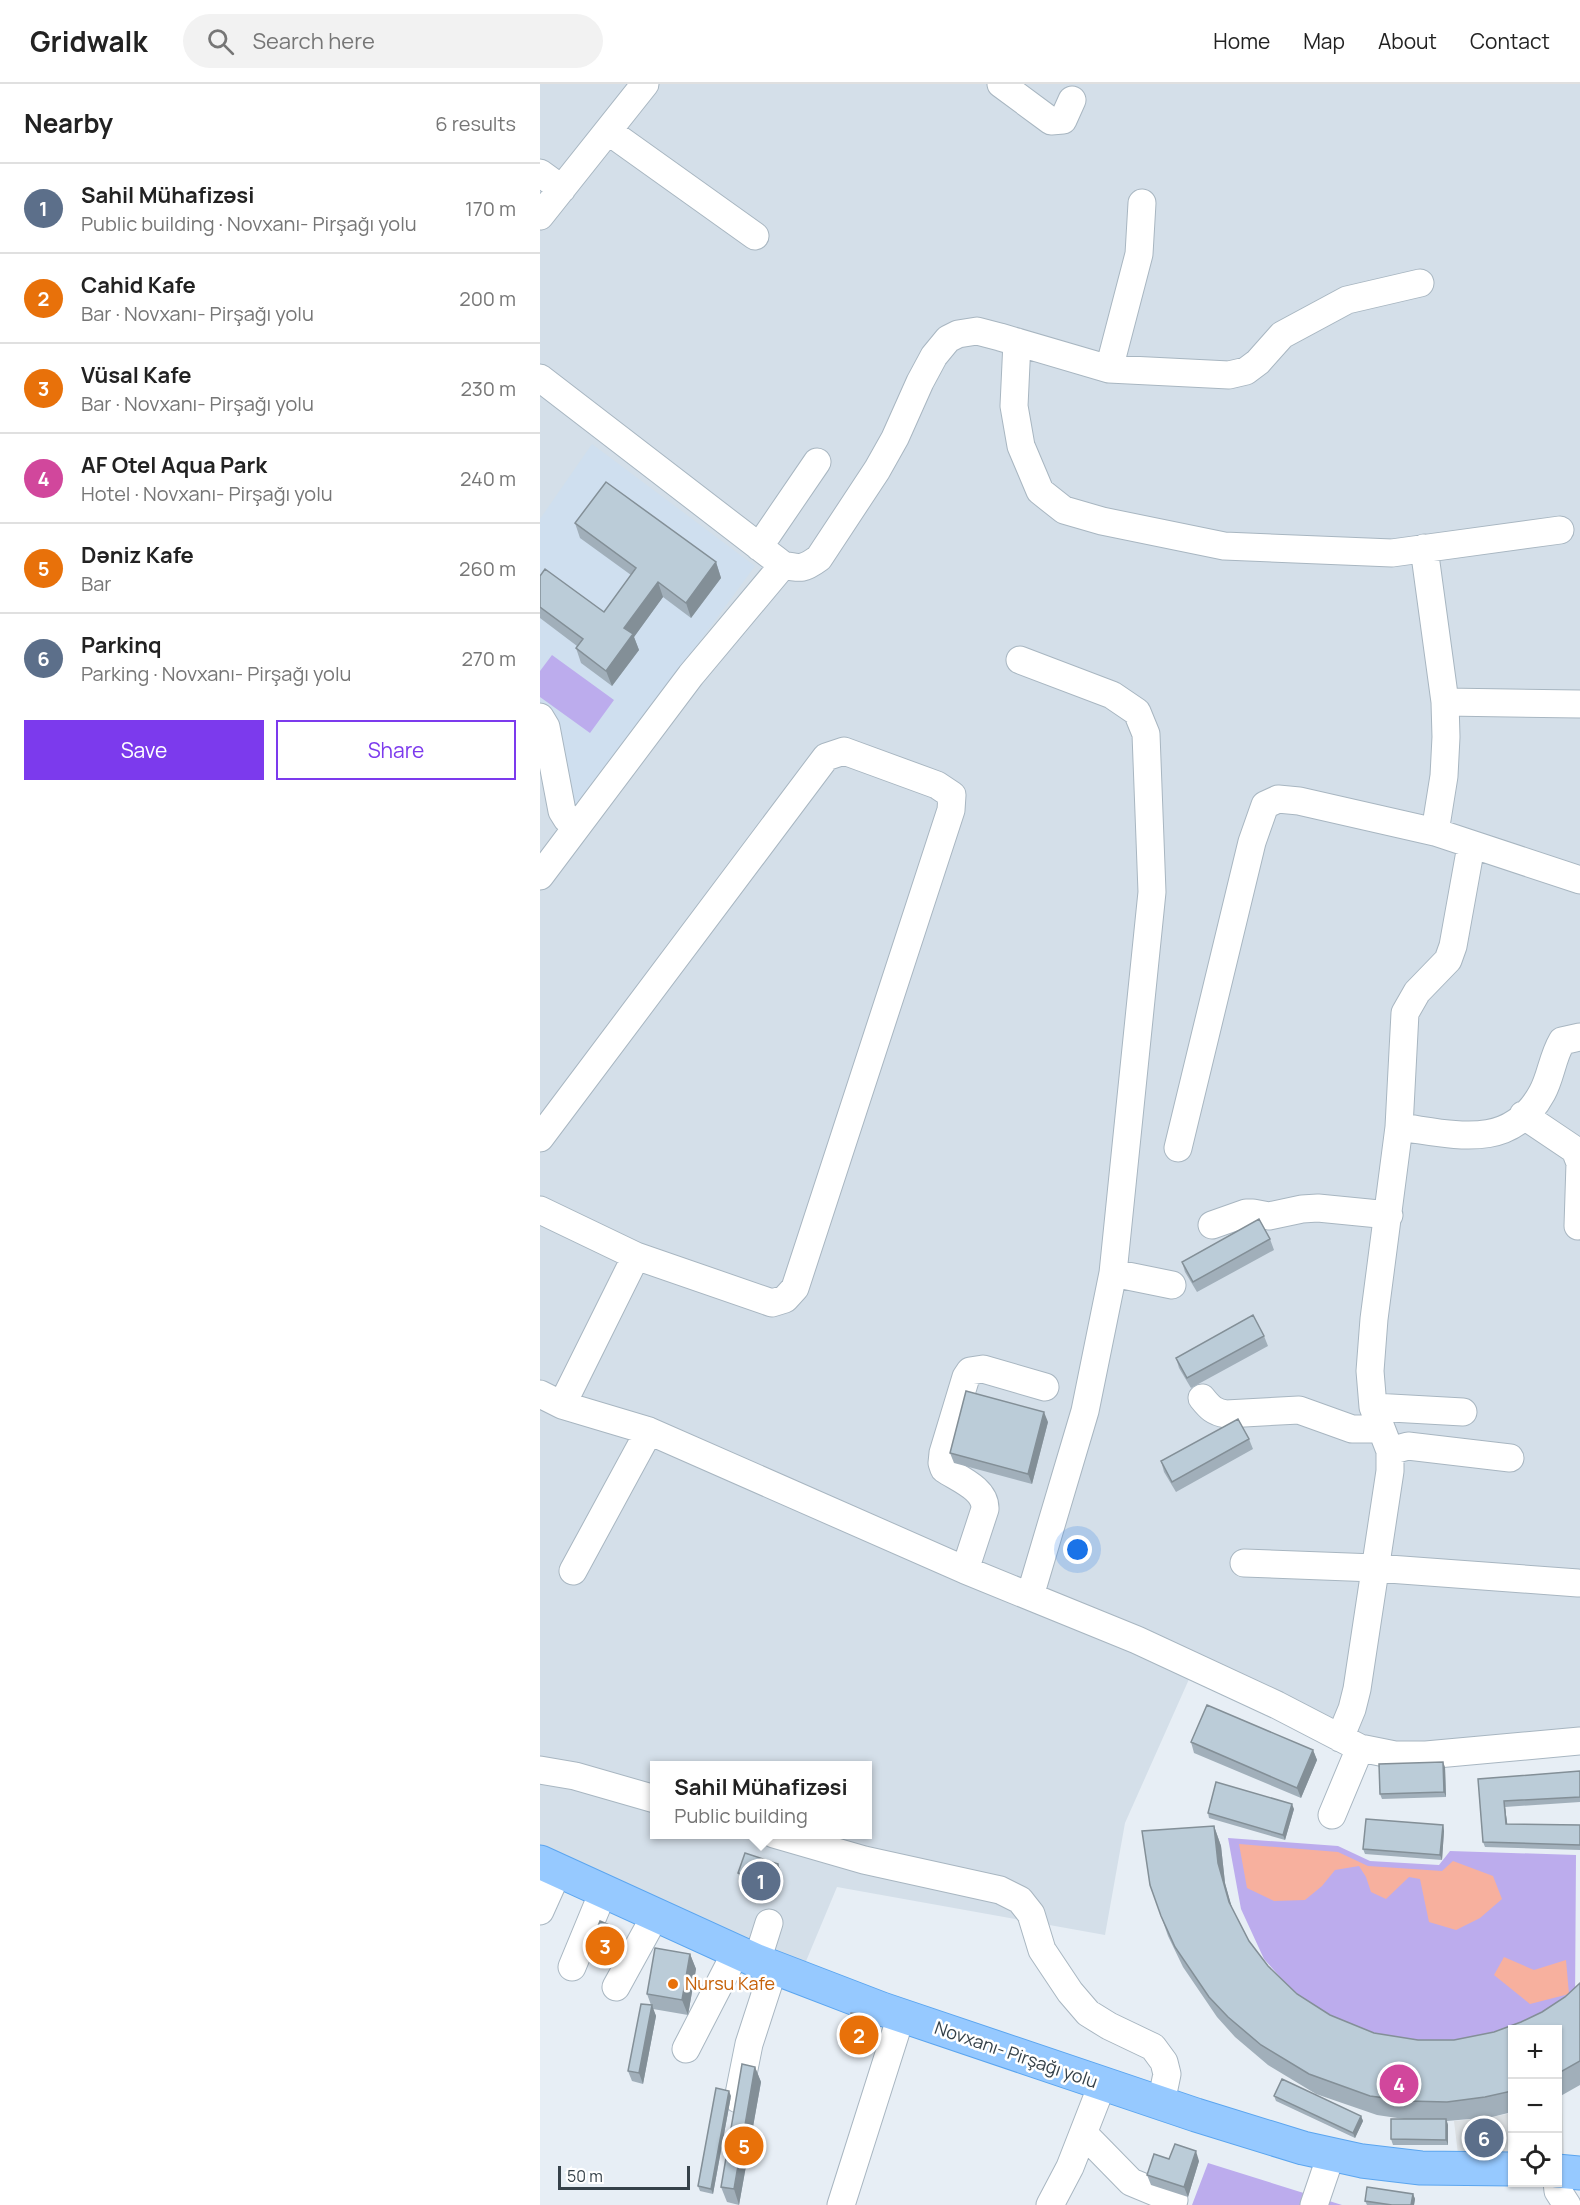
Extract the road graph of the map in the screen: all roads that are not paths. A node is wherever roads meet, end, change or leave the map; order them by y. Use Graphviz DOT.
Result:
graph roads {
  1 [pos="645,84"];
  2 [pos="1001,84"];
  3 [pos="1072,100"];
  4 [pos="608,131"];
  5 [pos="540,173"];
  6 [pos="562,189"];
  7 [pos="1142,203"];
  8 [pos="540,216"];
  9 [pos="755,237"];
  10 [pos="1420,283"];
  11 [pos="1017,342"];
  12 [pos="1109,369"];
  13 [pos="540,378"];
  14 [pos="817,462"];
  15 [pos="1560,530"];
  16 [pos="759,547"];
  17 [pos="1425,548"];
  18 [pos="783,566"];
  19 [pos="1020,660"];
  20 [pos="1445,702"];
  21 [pos="1580,704"];
  22 [pos="540,717"];
  23 [pos="576,827"];
  24 [pos="1435,832"];
  25 [pos="1471,846"];
  26 [pos="542,868"];
  27 [pos="1580,880"];
  28 [pos="1580,1037"];
  29 [pos="1523,1115"];
  30 [pos="1400,1127"];
  31 [pos="540,1138"];
  32 [pos="1178,1148"];
  33 [pos="540,1210"];
  34 [pos="1389,1215"];
  35 [pos="1212,1225"];
  36 [pos="1578,1226"];
  37 [pos="636,1256"];
  38 [pos="1113,1273"];
  39 [pos="1173,1285"];
  40 [pos="1046,1387"];
  41 [pos="1202,1398"];
  42 [pos="551,1399"];
  43 [pos="1463,1412"];
  44 [pos="1381,1429"];
  45 [pos="649,1431"];
  46 [pos="1509,1458"];
  47 [pos="1244,1563"];
  48 [pos="1375,1568"];
  49 [pos="965,1570"];
  50 [pos="573,1571"];
  51 [pos="1578,1583"];
  52 [pos="1029,1596"];
  53 [pos="1580,1741"];
  54 [pos="1350,1743"];
  55 [pos="541,1773"];
  56 [pos="650,1798"];
  57 [pos="1332,1815"];
  58 [pos="791,1839"];
  59 [pos="549,1867"];
  60 [pos="603,1892"];
  61 [pos="540,1911"];
  62 [pos="655,1916"];
  63 [pos="769,1923"];
  64 [pos="756,1960"];
  65 [pos="573,1967"];
  66 [pos="616,1987"];
  67 [pos="901,2016"];
  68 [pos="686,2049"];
  69 [pos="1102,2085"];
  70 [pos="1161,2103"];
  71 [pos="733,2128"];
  72 [pos="1084,2133"];
  73 [pos="1331,2155"];
  74 [pos="1508,2169"];
  75 [pos="1562,2171"];
  76 [pos="1580,2173"];
  77 [pos="1558,2187"];
  78 [pos="1174,2200"];
  79 [pos="841,2205"];
  80 [pos="1050,2205"];
  81 [pos="1314,2205"];
  82 [pos="1567,2205"];
  1 -- 4 [label="street"];
  2 -- 3 [label="street"];
  4 -- 6 [label="street"];
  4 -- 9 [label="street"];
  5 -- 6 [label="street"];
  6 -- 8 [label="street"];
  7 -- 12 [label="street"];
  10 -- 12 [label="street"];
  11 -- 12 [label="street"];
  11 -- 17 [label="street"];
  11 -- 18 [label="street"];
  13 -- 16 [label="street"];
  14 -- 16 [label="street"];
  15 -- 17 [label="street"];
  16 -- 18 [label="street"];
  17 -- 20 [label="street"];
  18 -- 23 [label="street"];
  19 -- 38 [label="street"];
  20 -- 21 [label="street"];
  20 -- 24 [label="street"];
  22 -- 23 [label="street"];
  23 -- 26 [label="street"];
  24 -- 25 [label="street"];
  24 -- 32 [label="street"];
  25 -- 27 [label="street"];
  25 -- 30 [label="street"];
  28 -- 29 [label="street"];
  29 -- 30 [label="street"];
  29 -- 36 [label="street"];
  30 -- 34 [label="street"];
  31 -- 37 [label="street"];
  33 -- 37 [label="street"];
  34 -- 35 [label="street"];
  34 -- 44 [label="street"];
  37 -- 42 [label="street"];
  38 -- 39 [label="street"];
  38 -- 52 [label="street"];
  40 -- 49 [label="street"];
  41 -- 44 [label="street"];
  42 -- 45 [label="street"];
  43 -- 44 [label="street"];
  44 -- 46 [label="street"];
  44 -- 48 [label="street"];
  45 -- 49 [label="street"];
  45 -- 50 [label="street"];
  47 -- 48 [label="street"];
  48 -- 51 [label="street"];
  48 -- 54 [label="street"];
  49 -- 52 [label="street"];
  52 -- 54 [label="street"];
  53 -- 54 [label="street"];
  54 -- 57 [label="street"];
  55 -- 56 [label="street"];
  58 -- 70 [label="street"];
  59 -- 60 [label="main road, Novxanı- Pirşağı yolu"];
  59 -- 61 [label="street"];
  60 -- 62 [label="main road, Novxanı- Pirşağı yolu"];
  60 -- 65 [label="street"];
  62 -- 64 [label="main road, Novxanı- Pirşağı yolu"];
  62 -- 66 [label="street"];
  63 -- 64 [label="street"];
  64 -- 67 [label="main road, Novxanı- Pirşağı yolu"];
  64 -- 68 [label="street"];
  64 -- 71 [label="street"];
  67 -- 69 [label="main road, Novxanı- Pirşağı yolu"];
  67 -- 79 [label="street"];
  69 -- 70 [label="main road, Novxanı- Pirşağı yolu"];
  69 -- 72 [label="street"];
  70 -- 73 [label="main road, Novxanı- Pirşağı yolu"];
  72 -- 78 [label="street"];
  72 -- 80 [label="street"];
  73 -- 74 [label="main road, Novxanı- Pirşağı yolu"];
  73 -- 81 [label="street"];
  75 -- 76 [label="main road"];
  77 -- 82 [label="street"];
}
